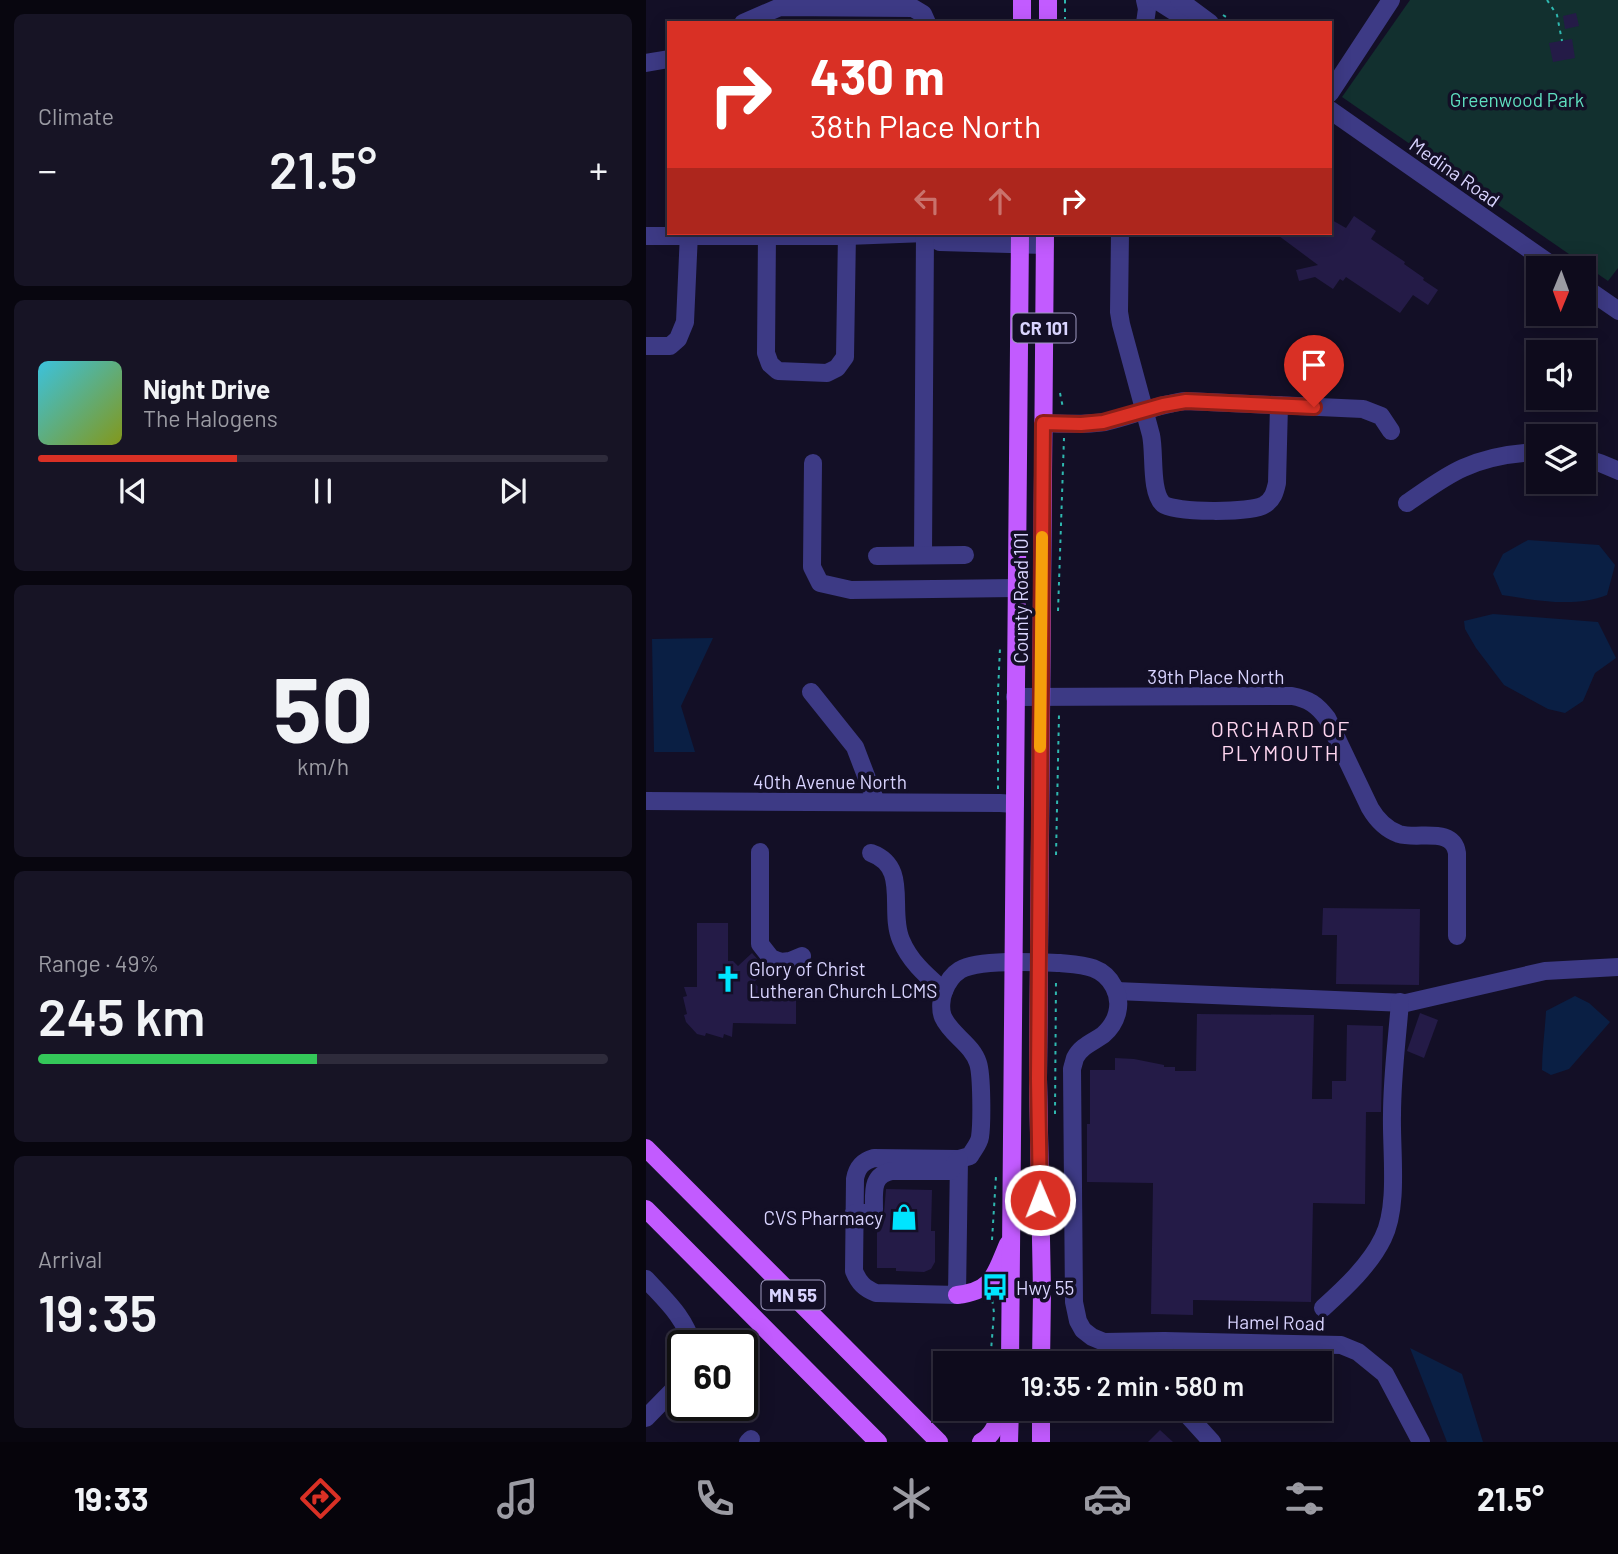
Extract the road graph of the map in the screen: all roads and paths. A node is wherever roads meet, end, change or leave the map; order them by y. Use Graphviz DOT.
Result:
graph roads {
  1 [pos="1022,0"];
  2 [pos="1048,0"];
  3 [pos="1065,0"];
  4 [pos="1145,0"];
  5 [pos="1156,0"];
  6 [pos="1179,0"];
  7 [pos="1391,0"];
  8 [pos="1547,0"];
  9 [pos="748,21"];
  10 [pos="926,21"];
  11 [pos="1022,21"];
  12 [pos="1048,21"];
  13 [pos="1065,21"];
  14 [pos="1145,21"];
  15 [pos="1189,21"];
  16 [pos="1207,21"];
  17 [pos="1562,41"];
  18 [pos="667,59"];
  19 [pos="646,63"];
  20 [pos="1332,90"];
  21 [pos="1332,111"];
  22 [pos="668,235"];
  23 [pos="689,235"];
  24 [pos="767,235"];
  25 [pos="847,235"];
  26 [pos="925,235"];
  27 [pos="928,235"];
  28 [pos="1120,235"];
  29 [pos="646,236"];
  30 [pos="1020,239"];
  31 [pos="1045,239"];
  32 [pos="1539,256"];
  33 [pos="1596,295"];
  34 [pos="1618,311"];
  35 [pos="646,346"];
  36 [pos="1279,405"];
  37 [pos="1145,411"];
  38 [pos="1043,423"];
  39 [pos="1391,431"];
  40 [pos="1526,453"];
  41 [pos="1596,462"];
  42 [pos="813,463"];
  43 [pos="1618,471"];
  44 [pos="1407,503"];
  45 [pos="923,555"];
  46 [pos="965,555"];
  47 [pos="877,556"];
  48 [pos="1016,588"];
  49 [pos="811,692"];
  50 [pos="1015,697"];
  51 [pos="1040,698"];
  52 [pos="646,801"];
  53 [pos="876,802"];
  54 [pos="1015,804"];
  55 [pos="760,852"];
  56 [pos="871,853"];
  57 [pos="1457,936"];
  58 [pos="802,956"];
  59 [pos="1013,963"];
  60 [pos="1038,963"];
  61 [pos="1618,967"];
  62 [pos="944,991"];
  63 [pos="1116,991"];
  64 [pos="1400,1002"];
  65 [pos="646,1148"];
  66 [pos="959,1159"];
  67 [pos="996,1172"];
  68 [pos="646,1209"];
  69 [pos="1011,1237"];
  70 [pos="992,1249"];
  71 [pos="646,1279"];
  72 [pos="987,1286"];
  73 [pos="957,1296"];
  74 [pos="1323,1307"];
  75 [pos="688,1330"];
  76 [pos="991,1351"];
  77 [pos="1010,1351"];
  78 [pos="1041,1351"];
  79 [pos="1146,1351"];
  80 [pos="1235,1351"];
  81 [pos="667,1396"];
  82 [pos="646,1418"];
  83 [pos="997,1421"];
  84 [pos="1010,1421"];
  85 [pos="1041,1421"];
  86 [pos="1193,1421"];
  87 [pos="924,1426"];
  88 [pos="878,1442"];
  89 [pos="939,1442"];
  90 [pos="957,1442"];
  91 [pos="981,1442"];
  92 [pos="1009,1442"];
  93 [pos="1041,1442"];
  94 [pos="1212,1442"];
  95 [pos="1421,1442"];
  1 -- 11 [label="main road"];
  2 -- 12 [label="main road"];
  3 -- 13 [label="path"];
  4 -- 14 [label="street"];
  5 -- 15 [label="street"];
  6 -- 16 [label="street"];
  7 -- 20 [label="street"];
  8 -- 17 [label="path"];
  9 -- 10 [label="street"];
  18 -- 19 [label="street"];
  21 -- 32 [label="street, Medina Road"];
  22 -- 29 [label="street"];
  23 -- 35 [label="street"];
  24 -- 25 [label="street"];
  26 -- 45 [label="street"];
  27 -- 30 [label="street"];
  28 -- 37 [label="street"];
  30 -- 31 [label="street"];
  30 -- 48 [label="main road, County Road 101 / CR 101"];
  31 -- 38 [label="main road, County Road 101 / CR 101"];
  33 -- 34 [label="street"];
  36 -- 37 [label="street"];
  36 -- 37 [label="street"];
  36 -- 39 [label="street"];
  37 -- 38 [label="street"];
  38 -- 51 [label="main road, County Road 101 / CR 101"];
  40 -- 44 [label="street"];
  41 -- 43 [label="street"];
  42 -- 48 [label="street"];
  45 -- 46 [label="street"];
  45 -- 47 [label="street"];
  48 -- 50 [label="main road, County Road 101 / CR 101"];
  49 -- 53 [label="street"];
  50 -- 51 [label="street, 39th Place North"];
  50 -- 54 [label="main road, County Road 101 / CR 101"];
  51 -- 57 [label="street, 39th Place North"];
  51 -- 60 [label="main road, County Road 101 / CR 101"];
  52 -- 53 [label="street, 40th Avenue North"];
  53 -- 54 [label="street, 40th Avenue North"];
  54 -- 59 [label="main road, County Road 101 / CR 101"];
  55 -- 58 [label="street"];
  56 -- 62 [label="street"];
  59 -- 60 [label="street"];
  59 -- 62 [label="street"];
  59 -- 69 [label="main road, County Road 101 / CR 101"];
  60 -- 63 [label="street"];
  60 -- 78 [label="main road, County Road 101 / CR 101"];
  61 -- 64 [label="street"];
  62 -- 66 [label="street"];
  63 -- 64 [label="street"];
  63 -- 79 [label="street"];
  64 -- 74 [label="street"];
  65 -- 87 [label="main road, MN 55"];
  66 -- 73 [label="street"];
  66 -- 73 [label="street"];
  67 -- 70 [label="path"];
  68 -- 88 [label="main road, MN 55"];
  69 -- 72 [label="main road"];
  69 -- 77 [label="main road, County Road 101 / CR 101"];
  71 -- 75 [label="street"];
  72 -- 73 [label="main road"];
  72 -- 76 [label="path"];
  80 -- 95 [label="street, Hamel Road"];
  81 -- 82 [label="street"];
  83 -- 91 [label="main road"];
  84 -- 92 [label="main road"];
  85 -- 93 [label="main road"];
  86 -- 94 [label="street"];
  87 -- 89 [label="main road, MN 55"];
  87 -- 90 [label="main road"];
}
